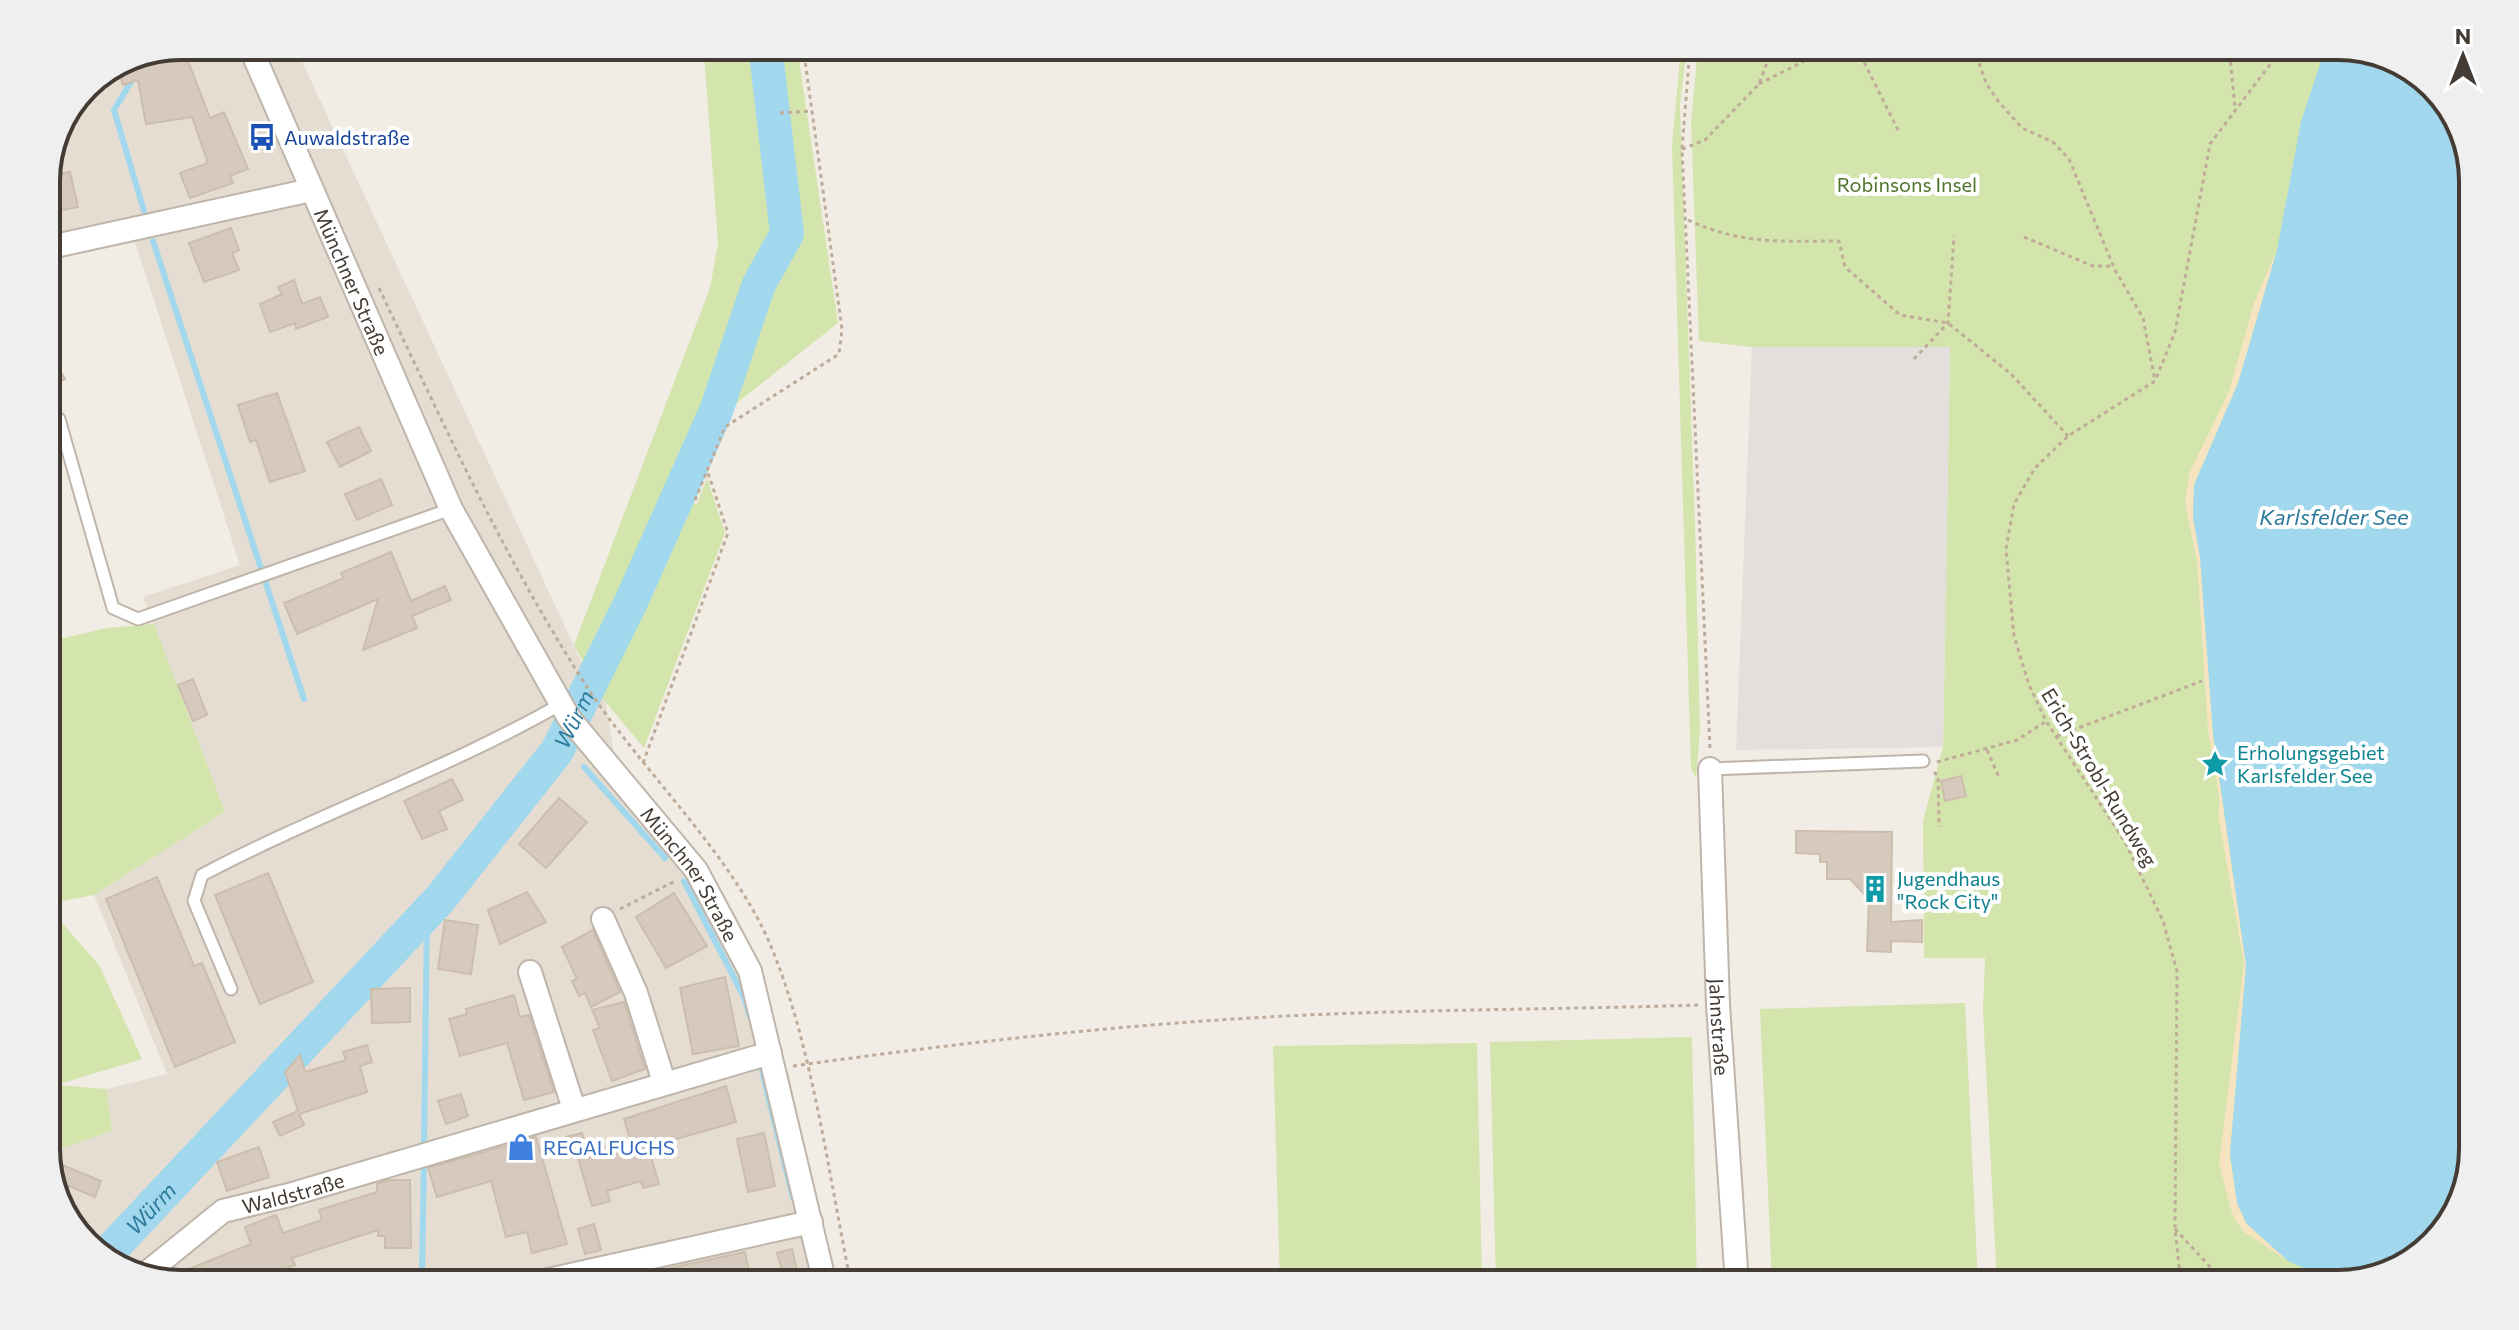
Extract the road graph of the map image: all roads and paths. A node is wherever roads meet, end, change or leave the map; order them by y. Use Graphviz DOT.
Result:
graph roads {
  1 [pos="256,60"];
  2 [pos="805,60"];
  3 [pos="1689,60"];
  4 [pos="1768,60"];
  5 [pos="1806,60"];
  6 [pos="1863,60"];
  7 [pos="1978,60"];
  8 [pos="2230,60"];
  9 [pos="2273,60"];
  10 [pos="1759,84"];
  11 [pos="2235,108"];
  12 [pos="812,111"];
  13 [pos="780,113"];
  14 [pos="1899,132"];
  15 [pos="1682,149"];
  16 [pos="311,190"];
  17 [pos="1688,220"];
  18 [pos="1954,236"];
  19 [pos="2024,237"];
  20 [pos="60,245"];
  21 [pos="2113,266"];
  22 [pos="377,282"];
  23 [pos="1948,323"];
  24 [pos="1914,359"];
  25 [pos="2155,381"];
  26 [pos="60,422"];
  27 [pos="2068,436"];
  28 [pos="707,470"];
  29 [pos="695,500"];
  30 [pos="451,509"];
  31 [pos="2202,681"];
  32 [pos="565,711"];
  33 [pos="606,713"];
  34 [pos="2046,721"];
  35 [pos="2057,736"];
  36 [pos="1987,750"];
  37 [pos="1924,762"];
  38 [pos="643,763"];
  39 [pos="1710,769"];
  40 [pos="1999,777"];
  41 [pos="1939,827"];
  42 [pos="696,870"];
  43 [pos="603,919"];
  44 [pos="530,972"];
  45 [pos="231,989"];
  46 [pos="1718,1005"];
  47 [pos="770,1053"];
  48 [pos="664,1082"];
  49 [pos="574,1109"];
  50 [pos="811,1222"];
  51 [pos="2175,1229"];
  52 [pos="154,1267"];
  53 [pos="593,1270"];
  54 [pos="822,1270"];
  55 [pos="848,1270"];
  56 [pos="1736,1270"];
  57 [pos="2179,1270"];
  58 [pos="2213,1270"];
  1 -- 16 [label="street, Münchner Straße"];
  2 -- 12 [label="path"];
  3 -- 15 [label="path"];
  4 -- 10 [label="path"];
  5 -- 10 [label="path"];
  6 -- 14 [label="path"];
  7 -- 21 [label="path"];
  8 -- 11 [label="path"];
  9 -- 11 [label="path"];
  10 -- 15 [label="path"];
  11 -- 25 [label="path"];
  12 -- 13 [label="path"];
  12 -- 28 [label="path"];
  15 -- 17 [label="path"];
  16 -- 20 [label="street"];
  16 -- 30 [label="street, Münchner Straße"];
  17 -- 23 [label="path"];
  17 -- 39 [label="path"];
  18 -- 23 [label="path"];
  19 -- 21 [label="path"];
  21 -- 25 [label="path"];
  22 -- 33 [label="path"];
  23 -- 24 [label="path"];
  23 -- 27 [label="path"];
  25 -- 27 [label="path, Erich-Strobl-Rundweg"];
  26 -- 30 [label="lane"];
  27 -- 34 [label="path, Erich-Strobl-Rundweg"];
  28 -- 29 [label="path"];
  28 -- 38 [label="path"];
  30 -- 32 [label="street, Münchner Straße"];
  31 -- 35 [label="path"];
  32 -- 42 [label="street, Münchner Straße"];
  32 -- 45 [label="lane"];
  34 -- 35 [label="path, Erich-Strobl-Rundweg"];
  34 -- 36 [label="path"];
  35 -- 51 [label="path, Erich-Strobl-Rundweg"];
  36 -- 37 [label="path"];
  36 -- 40 [label="path"];
  37 -- 39 [label="lane"];
  37 -- 41 [label="path"];
  39 -- 46 [label="street, Jahnstraße"];
  42 -- 43 [label="path"];
  42 -- 47 [label="street, Münchner Straße"];
  43 -- 48 [label="street"];
  44 -- 49 [label="street"];
  46 -- 55 [label="path"];
  46 -- 56 [label="street, Jahnstraße"];
  47 -- 48 [label="street, Waldstraße"];
  47 -- 50 [label="street, Münchner Straße"];
  48 -- 49 [label="street, Waldstraße"];
  49 -- 52 [label="street, Waldstraße"];
  50 -- 53 [label="street"];
  50 -- 54 [label="street, Münchner Straße"];
  51 -- 57 [label="path, Erich-Strobl-Rundweg"];
  51 -- 58 [label="path"];
}
